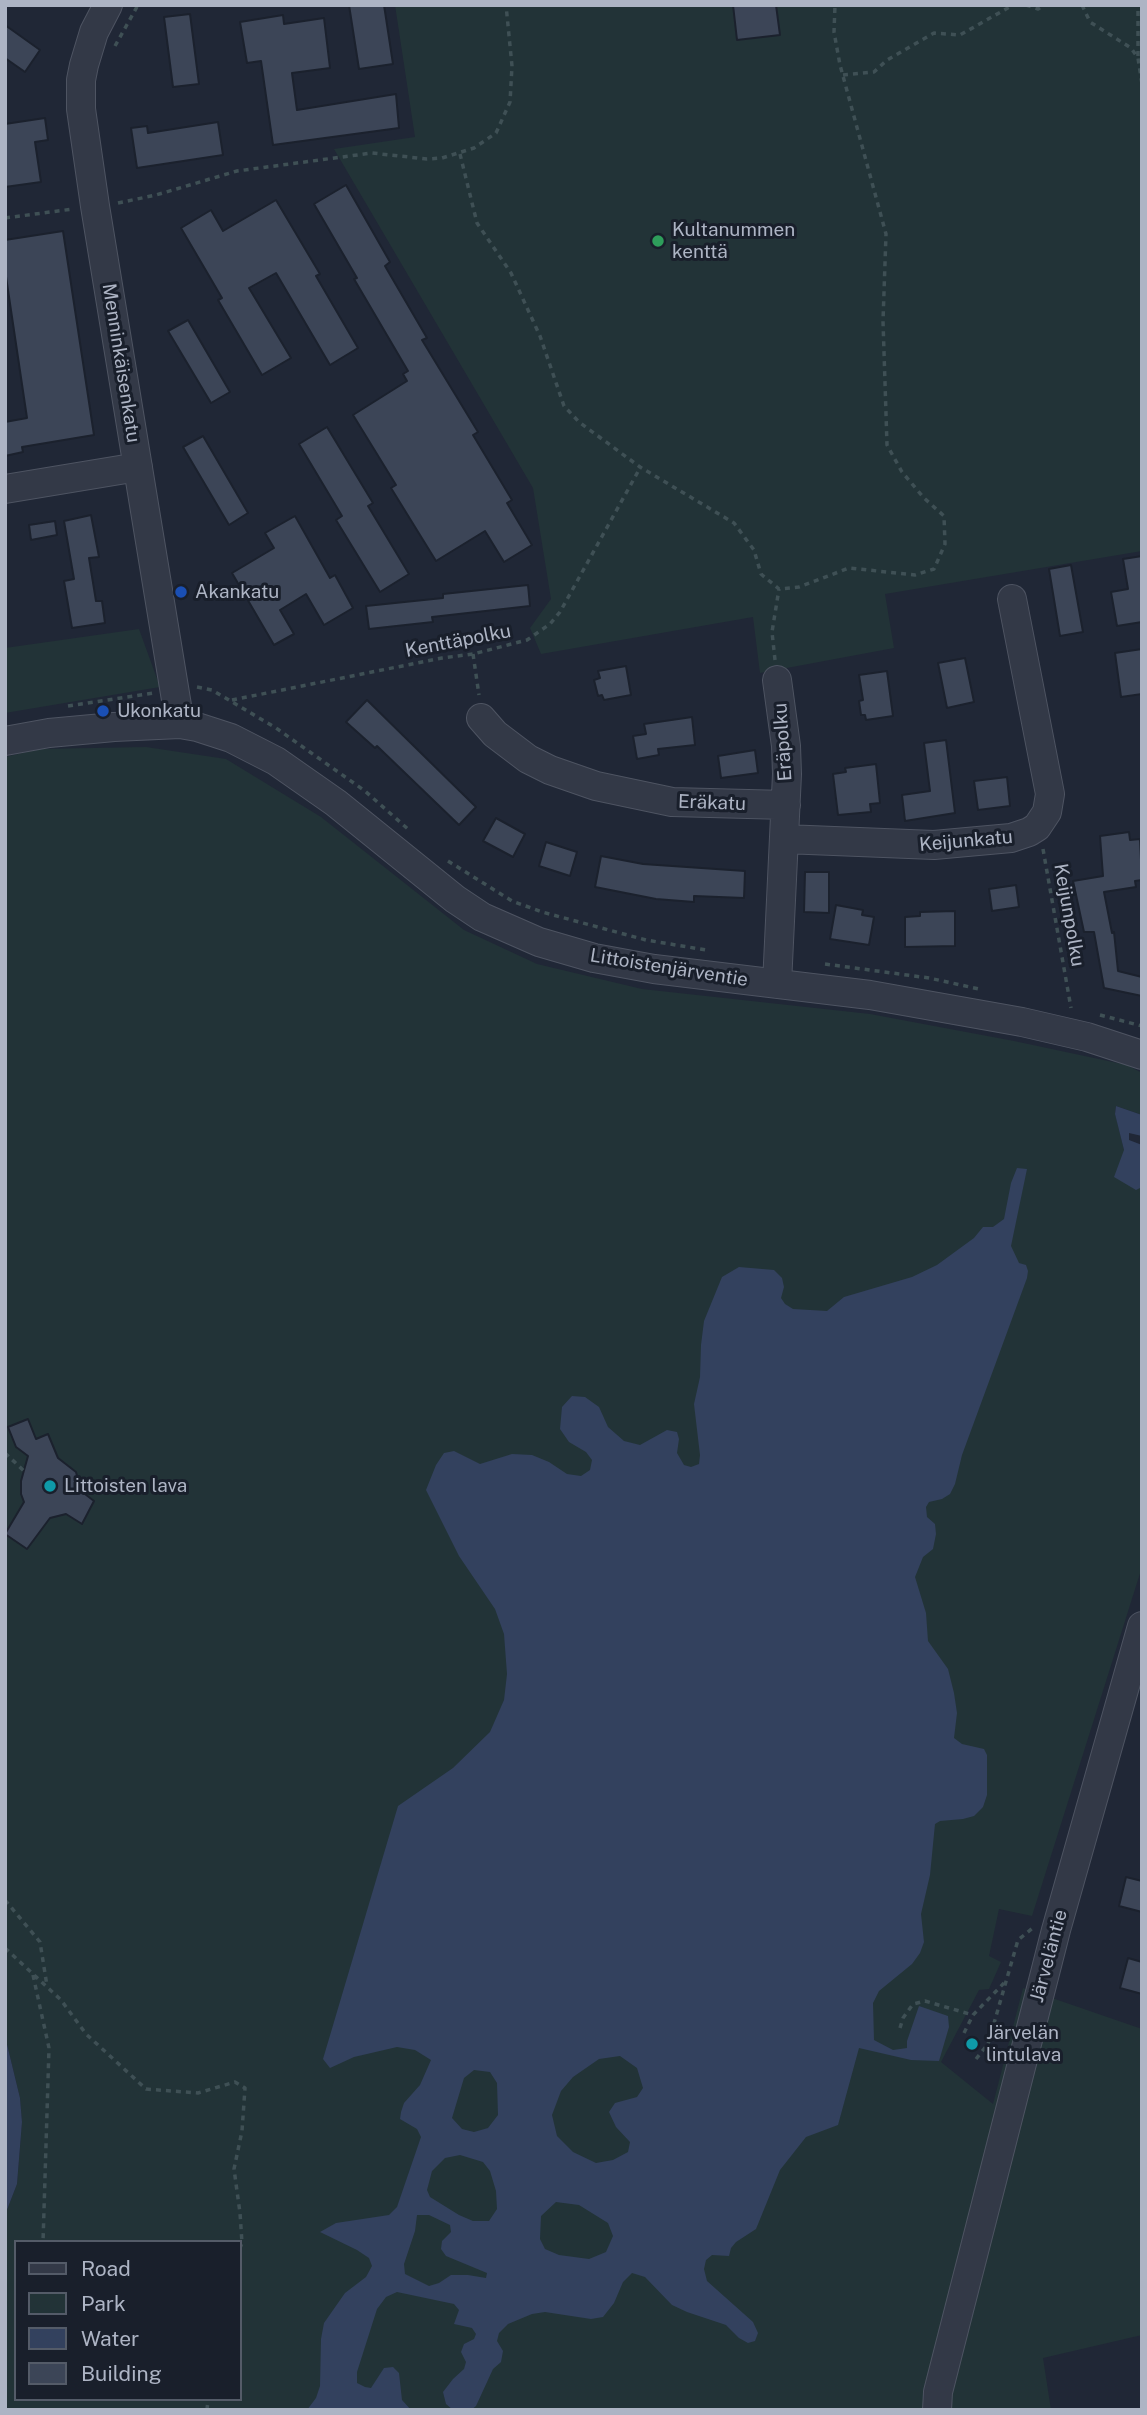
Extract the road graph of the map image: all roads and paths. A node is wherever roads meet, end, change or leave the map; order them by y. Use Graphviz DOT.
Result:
graph roads {
  1 [pos="108,5"];
  2 [pos="138,5"];
  3 [pos="506,5"];
  4 [pos="835,5"];
  5 [pos="1013,5"];
  6 [pos="1026,5"];
  7 [pos="1044,5"];
  8 [pos="1082,5"];
  9 [pos="1138,5"];
  10 [pos="111,55"];
  11 [pos="1138,58"];
  12 [pos="843,75"];
  13 [pos="1142,84"];
  14 [pos="460,154"];
  15 [pos="94,206"];
  16 [pos="5,218"];
  17 [pos="138,467"];
  18 [pos="640,467"];
  19 [pos="5,489"];
  20 [pos="779,589"];
  21 [pos="1012,599"];
  22 [pos="473,654"];
  23 [pos="777,680"];
  24 [pos="175,690"];
  25 [pos="230,701"];
  26 [pos="66,706"];
  27 [pos="481,718"];
  28 [pos="180,724"];
  29 [pos="5,741"];
  30 [pos="786,805"];
  31 [pos="1037,827"];
  32 [pos="414,834"];
  33 [pos="784,839"];
  34 [pos="440,855"];
  35 [pos="715,951"];
  36 [pos="816,963"];
  37 [pos="929,978"];
  38 [pos="777,984"];
  39 [pos="1071,1008"];
  40 [pos="1142,1055"];
  41 [pos="5,1453"];
  42 [pos="24,1471"];
  43 [pos="1142,1626"];
  44 [pos="5,1900"];
  45 [pos="1056,1930"];
  46 [pos="5,1948"];
  47 [pos="33,1973"];
  48 [pos="1006,1981"];
  49 [pos="47,1986"];
  50 [pos="973,2015"];
  51 [pos="900,2028"];
  52 [pos="964,2033"];
  53 [pos="976,2059"];
  54 [pos="43,2240"];
  55 [pos="242,2240"];
  56 [pos="937,2410"];
  1 -- 15 [label="street, Menninkäisenkatu"];
  2 -- 10 [label="path"];
  3 -- 14 [label="path"];
  4 -- 12 [label="path"];
  5 -- 12 [label="path"];
  6 -- 7 [label="path"];
  8 -- 11 [label="path"];
  9 -- 11 [label="path"];
  11 -- 13 [label="path"];
  12 -- 20 [label="path"];
  14 -- 15 [label="path"];
  14 -- 18 [label="path"];
  15 -- 16 [label="path"];
  15 -- 17 [label="street, Menninkäisenkatu"];
  17 -- 19 [label="street"];
  17 -- 24 [label="street, Menninkäisenkatu"];
  18 -- 20 [label="path"];
  18 -- 22 [label="path, Kenttäpolku"];
  20 -- 23 [label="path"];
  21 -- 31 [label="street, Keijunkatu"];
  22 -- 25 [label="path, Kenttäpolku"];
  22 -- 27 [label="path"];
  23 -- 30 [label="street, Eräpolku"];
  24 -- 25 [label="path"];
  24 -- 26 [label="path"];
  24 -- 28 [label="street, Menninkäisenkatu"];
  25 -- 32 [label="path"];
  27 -- 30 [label="street, Eräkatu"];
  28 -- 29 [label="street, Littoistenjärventie"];
  28 -- 38 [label="street, Littoistenjärventie"];
  30 -- 33 [label="street"];
  31 -- 33 [label="street, Keijunkatu"];
  31 -- 39 [label="path, Keijunpolku"];
  33 -- 38 [label="street"];
  34 -- 35 [label="path"];
  36 -- 37 [label="path"];
  38 -- 40 [label="street, Littoistenjärventie"];
  41 -- 42 [label="path"];
  43 -- 45 [label="street, Järveläntie"];
  44 -- 49 [label="path"];
  45 -- 48 [label="path"];
  45 -- 56 [label="street, Järveläntie"];
  46 -- 47 [label="path"];
  47 -- 49 [label="path"];
  47 -- 54 [label="path"];
  48 -- 50 [label="path"];
  48 -- 53 [label="path"];
  49 -- 55 [label="path"];
  50 -- 51 [label="path"];
  50 -- 52 [label="path"];
}
